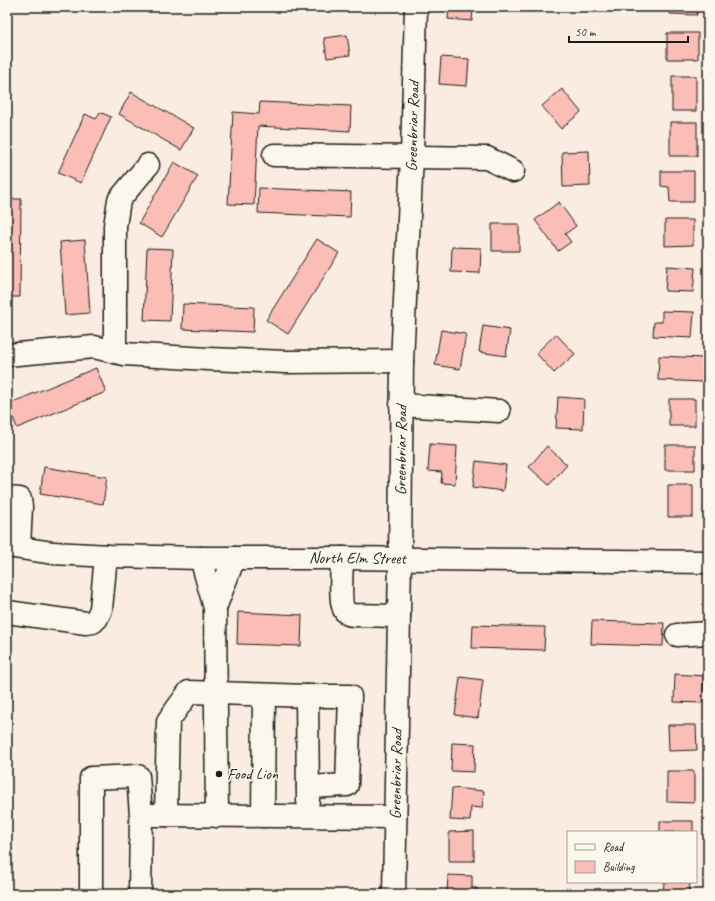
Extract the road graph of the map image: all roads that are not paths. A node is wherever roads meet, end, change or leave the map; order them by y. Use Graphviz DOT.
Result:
graph roads {
  1 [pos="416,7"];
  2 [pos="274,155"];
  3 [pos="412,157"];
  4 [pos="148,165"];
  5 [pos="513,171"];
  6 [pos="115,352"];
  7 [pos="7,355"];
  8 [pos="402,361"];
  9 [pos="401,405"];
  10 [pos="499,410"];
  11 [pos="7,498"];
  12 [pos="13,546"];
  13 [pos="106,556"];
  14 [pos="200,558"];
  15 [pos="234,558"];
  16 [pos="342,558"];
  17 [pos="400,559"];
  18 [pos="708,562"];
  19 [pos="215,608"];
  20 [pos="7,612"];
  21 [pos="399,616"];
  22 [pos="708,633"];
  23 [pos="677,634"];
  24 [pos="216,693"];
  25 [pos="264,695"];
  26 [pos="307,696"];
  27 [pos="308,787"];
  28 [pos="141,815"];
  29 [pos="166,815"];
  30 [pos="217,816"];
  31 [pos="263,816"];
  32 [pos="308,816"];
  33 [pos="395,816"];
  34 [pos="91,894"];
  35 [pos="140,894"];
  36 [pos="394,894"];
  1 -- 3 [label="street, Greenbriar Road"];
  2 -- 3 [label="street"];
  3 -- 5 [label="street"];
  3 -- 8 [label="street, Greenbriar Road"];
  4 -- 6 [label="street"];
  6 -- 7 [label="street"];
  6 -- 8 [label="street"];
  8 -- 9 [label="street, Greenbriar Road"];
  9 -- 10 [label="street"];
  9 -- 17 [label="street, Greenbriar Road"];
  11 -- 12 [label="street"];
  12 -- 13 [label="street, North Elm Street"];
  13 -- 14 [label="street, North Elm Street"];
  13 -- 20 [label="street"];
  14 -- 15 [label="street, North Elm Street"];
  14 -- 19 [label="street"];
  15 -- 16 [label="street, North Elm Street"];
  15 -- 19 [label="street"];
  16 -- 17 [label="street, North Elm Street"];
  16 -- 21 [label="street"];
  17 -- 18 [label="street, North Elm Street"];
  17 -- 21 [label="street, Greenbriar Road"];
  19 -- 24 [label="street"];
  21 -- 33 [label="street, Greenbriar Road"];
  22 -- 23 [label="street"];
  24 -- 25 [label="street"];
  24 -- 29 [label="street"];
  24 -- 30 [label="street"];
  25 -- 26 [label="street"];
  25 -- 31 [label="street"];
  26 -- 27 [label="street"];
  26 -- 27 [label="street"];
  27 -- 32 [label="street"];
  28 -- 29 [label="street"];
  28 -- 34 [label="street"];
  28 -- 35 [label="street"];
  29 -- 30 [label="street"];
  30 -- 31 [label="street"];
  31 -- 32 [label="street"];
  32 -- 33 [label="street"];
  33 -- 36 [label="street, Greenbriar Road"];
}
